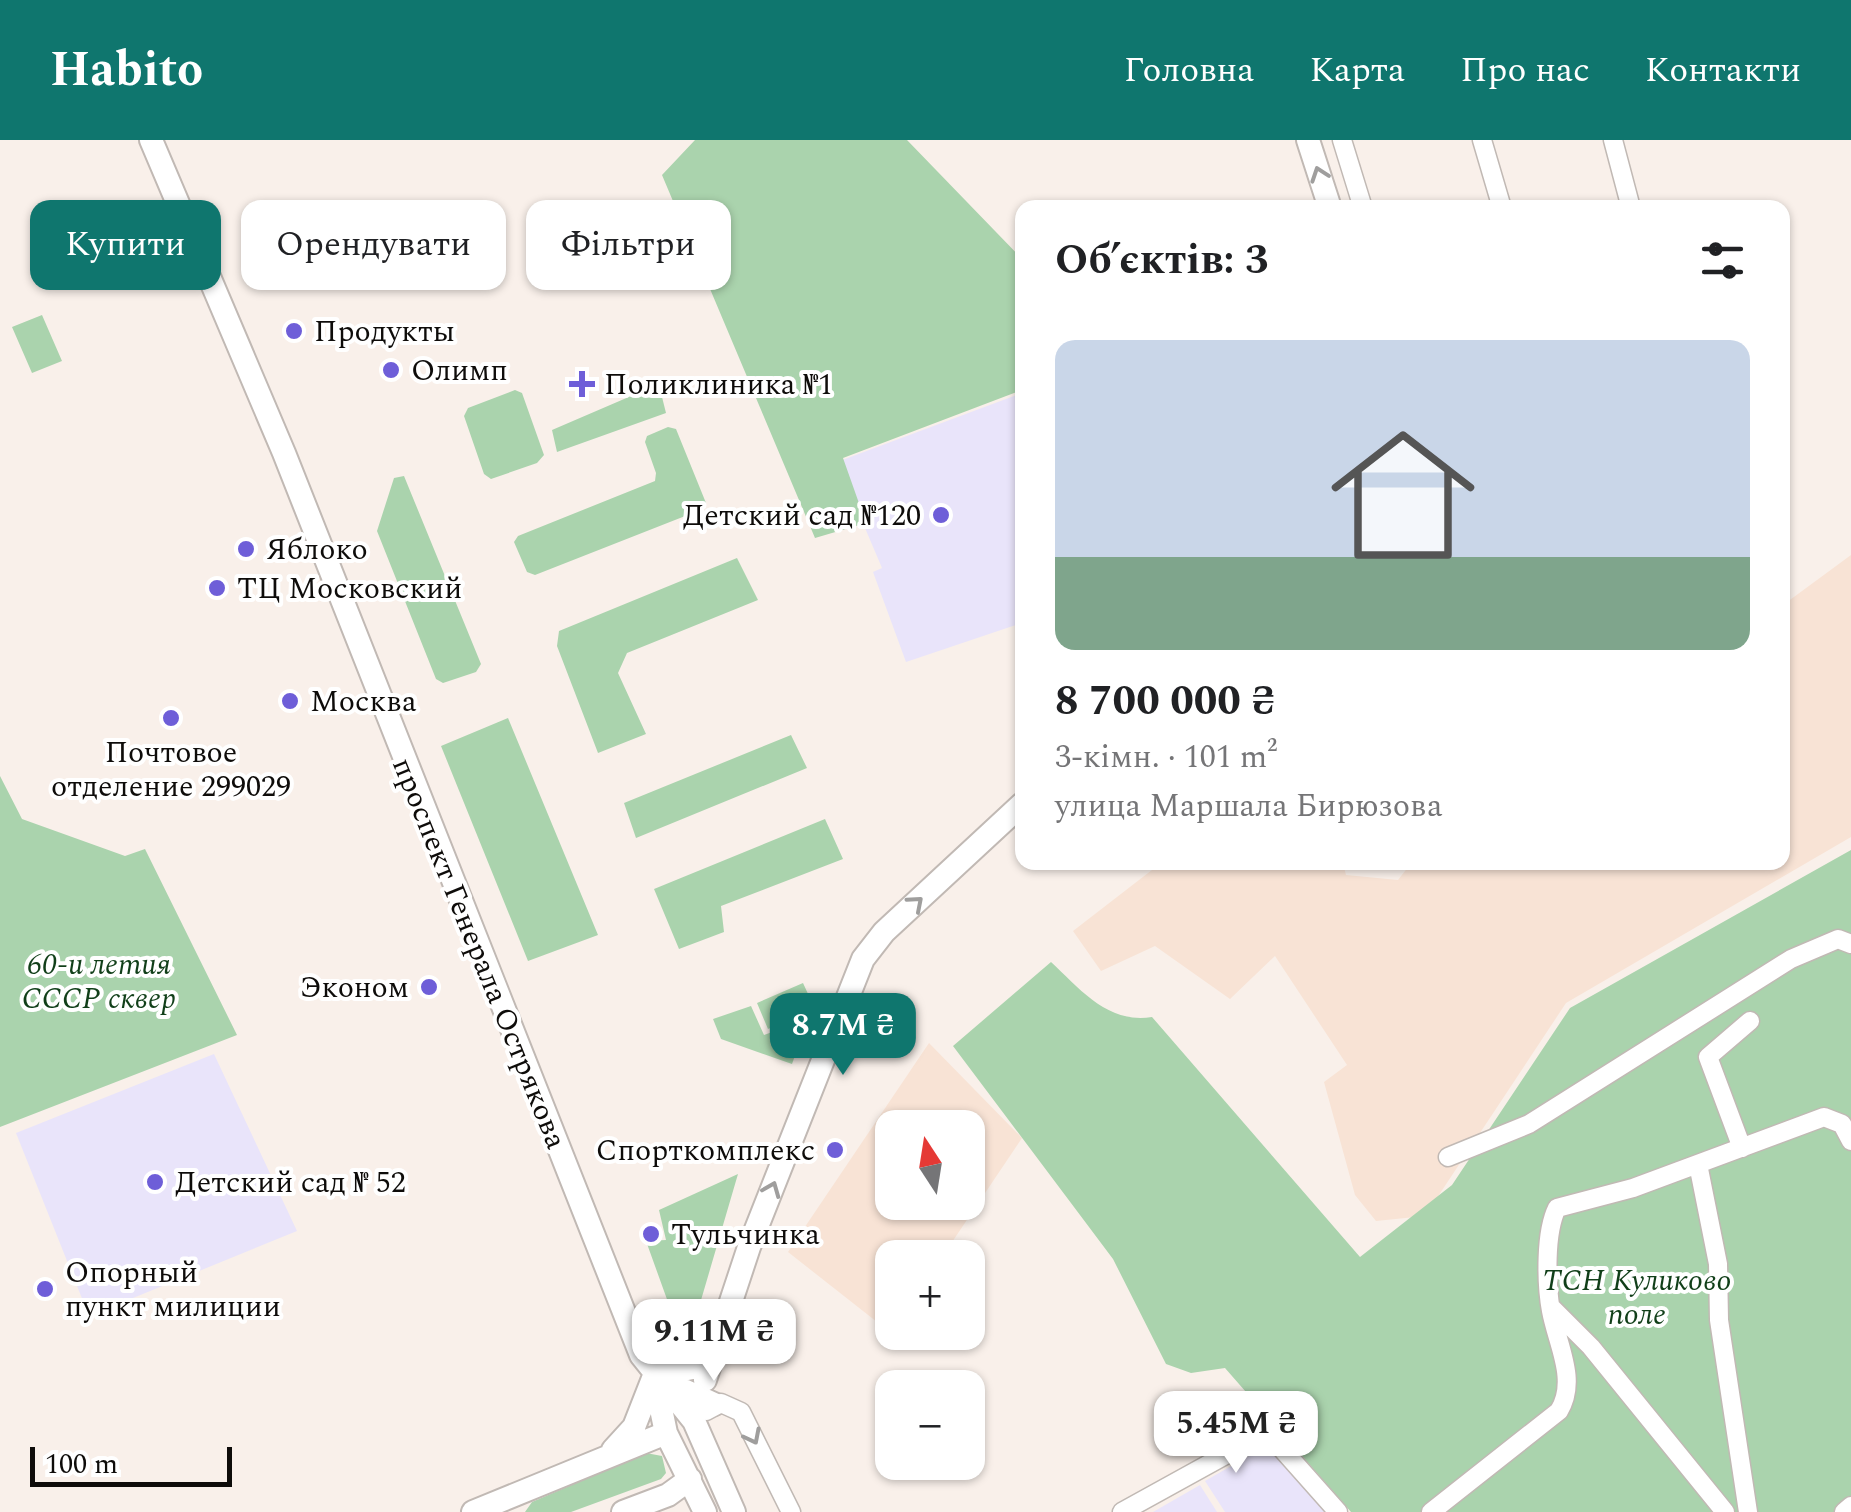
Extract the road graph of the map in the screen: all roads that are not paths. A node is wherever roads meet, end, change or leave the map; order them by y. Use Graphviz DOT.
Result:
graph roads {
  1 [pos="151,140"];
  2 [pos="1308,140"];
  3 [pos="1342,140"];
  4 [pos="1482,140"];
  5 [pos="1613,140"];
  6 [pos="1327,200"];
  7 [pos="1360,200"];
  8 [pos="1500,200"];
  9 [pos="1630,200"];
  10 [pos="1015,810"];
  11 [pos="1851,944"];
  12 [pos="1750,1021"];
  13 [pos="1851,1141"];
  14 [pos="1742,1148"];
  15 [pos="1448,1157"];
  16 [pos="1698,1164"];
  17 [pos="1550,1307"];
  18 [pos="722,1324"];
  19 [pos="654,1376"];
  20 [pos="706,1394"];
  21 [pos="692,1432"];
  22 [pos="666,1433"];
  23 [pos="599,1462"];
  24 [pos="690,1480"];
  25 [pos="518,1503"];
  26 [pos="1851,1506"];
  27 [pos="732,1508"];
  28 [pos="473,1512"];
  29 [pos="624,1512"];
  30 [pos="704,1512"];
  31 [pos="791,1512"];
  32 [pos="1122,1512"];
  33 [pos="1338,1512"];
  34 [pos="1431,1512"];
  35 [pos="1725,1512"];
  36 [pos="1748,1512"];
  37 [pos="1844,1512"];
  1 -- 19 [label="main road, проспект Генерала Острякова"];
  6 -- 2 [label="main road, one-way"];
  3 -- 7 [label="street"];
  4 -- 8 [label="street"];
  5 -- 9 [label="street"];
  18 -- 10 [label="main road, one-way"];
  11 -- 15 [label="street"];
  12 -- 14 [label="street"];
  13 -- 14 [label="street"];
  14 -- 16 [label="street"];
  16 -- 17 [label="street"];
  16 -- 36 [label="street"];
  17 -- 34 [label="street"];
  17 -- 35 [label="street"];
  18 -- 19 [label="main road"];
  18 -- 20 [label="main road"];
  19 -- 20 [label="main road"];
  19 -- 21 [label="main road, проспект Генерала Острякова"];
  19 -- 22 [label="main road, проспект Генерала Острякова"];
  19 -- 23 [label="main road"];
  20 -- 21 [label="main road"];
  20 -- 31 [label="street, one-way"];
  21 -- 22 [label="main road"];
  21 -- 24 [label="main road"];
  21 -- 27 [label="main road, проспект Генерала Острякова"];
  22 -- 23 [label="main road"];
  22 -- 24 [label="main road, проспект Генерала Острякова"];
  23 -- 25 [label="main road"];
  24 -- 29 [label="main road"];
  24 -- 30 [label="main road, проспект Генерала Острякова"];
  25 -- 28 [label="main road"];
  26 -- 37 [label="street"];
  32 -- 33 [label="street"];
}
